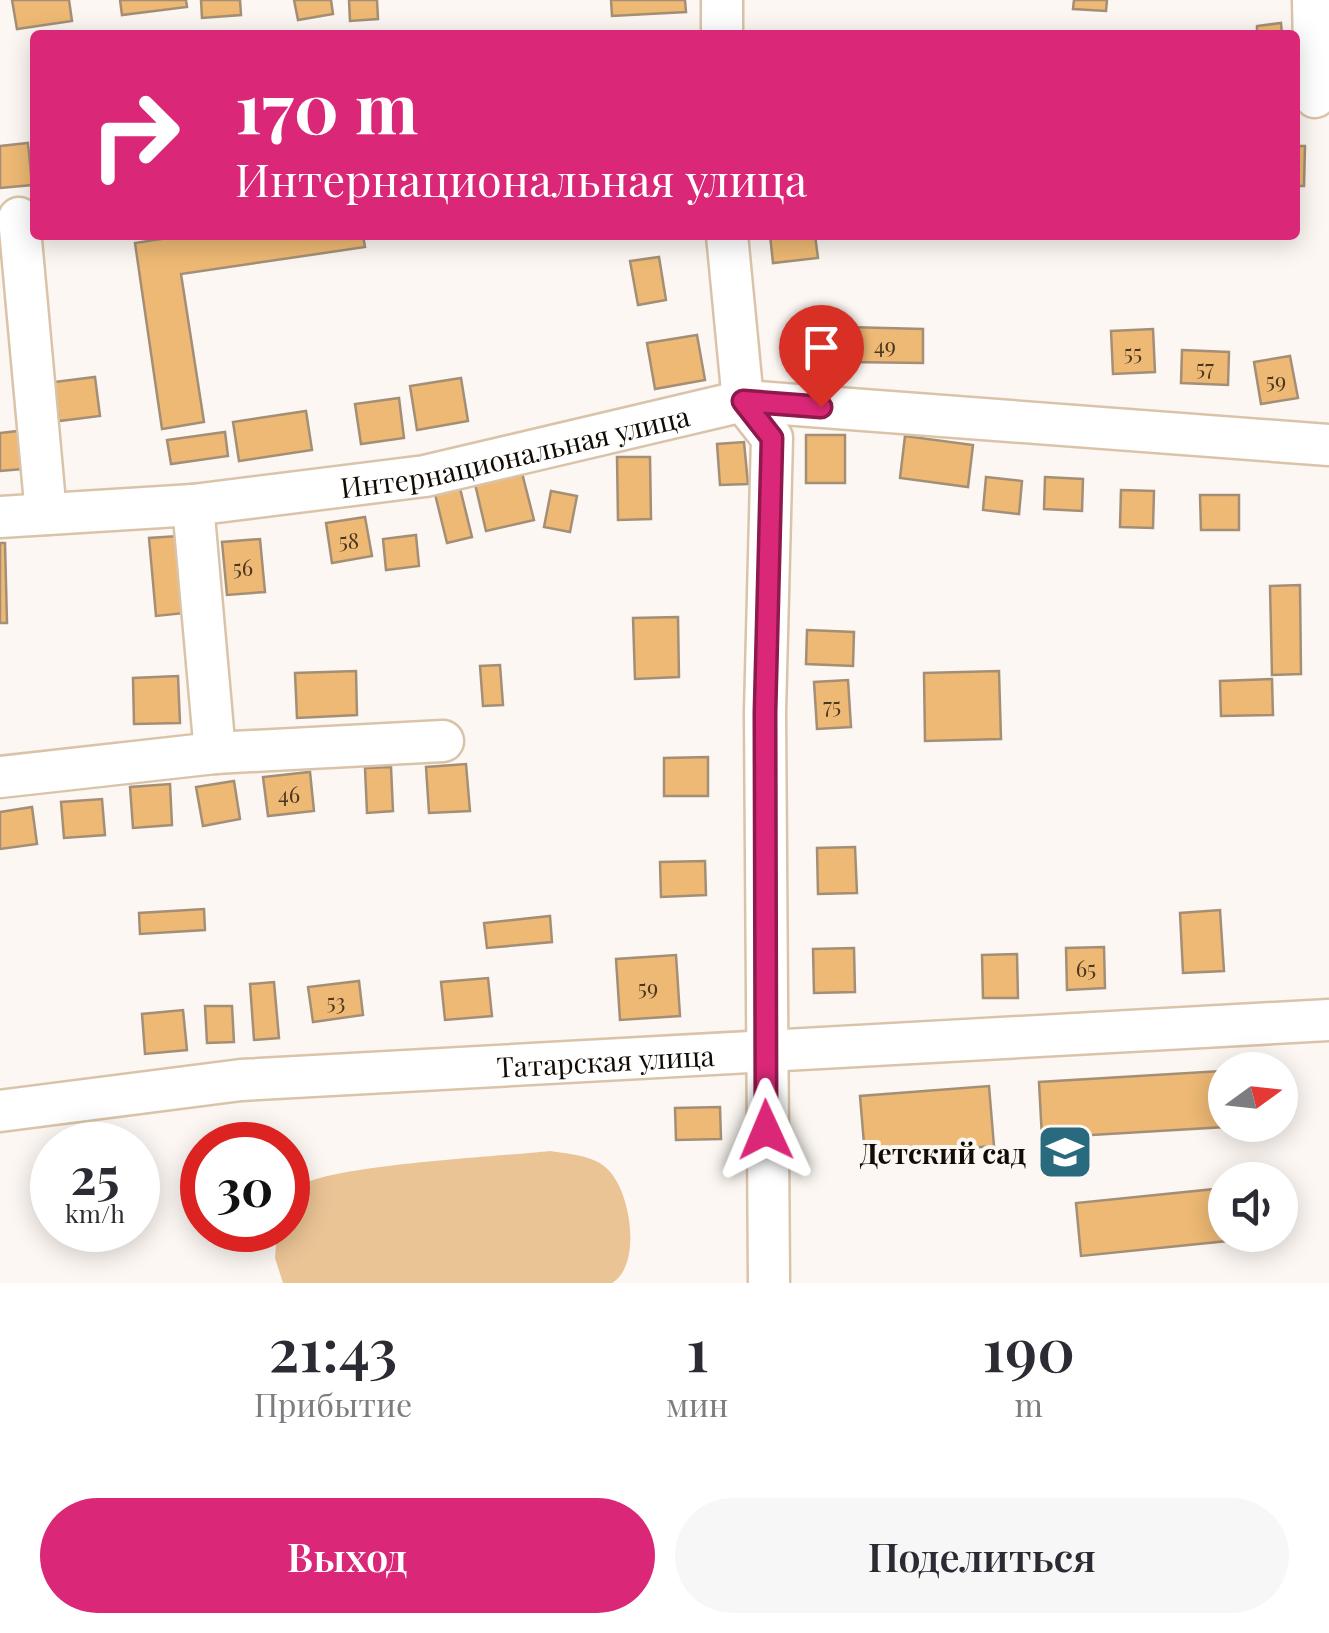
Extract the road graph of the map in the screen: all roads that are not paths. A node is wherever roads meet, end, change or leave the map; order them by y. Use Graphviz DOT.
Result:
graph roads {
  1 [pos="722,0"];
  2 [pos="1313,0"];
  3 [pos="722,30"];
  4 [pos="1315,96"];
  5 [pos="18,218"];
  6 [pos="728,240"];
  7 [pos="743,401"];
  8 [pos="1329,445"];
  9 [pos="194,505"];
  10 [pos="46,514"];
  11 [pos="0,518"];
  12 [pos="443,742"];
  13 [pos="215,753"];
  14 [pos="0,777"];
  15 [pos="1329,1020"];
  16 [pos="765,1054"];
  17 [pos="0,1111"];
  18 [pos="769,1283"];
  1 -- 3 [label="street"];
  2 -- 4 [label="street"];
  5 -- 10 [label="street"];
  6 -- 7 [label="street"];
  7 -- 8 [label="street, Интернациональная улица"];
  7 -- 9 [label="street, Интернациональная улица"];
  7 -- 16 [label="street"];
  9 -- 10 [label="street, Интернациональная улица"];
  9 -- 13 [label="street"];
  10 -- 11 [label="street, Интернациональная улица"];
  12 -- 13 [label="street"];
  13 -- 14 [label="street"];
  15 -- 16 [label="street, Татарская улица"];
  16 -- 17 [label="street, Татарская улица"];
  16 -- 18 [label="street"];
}
